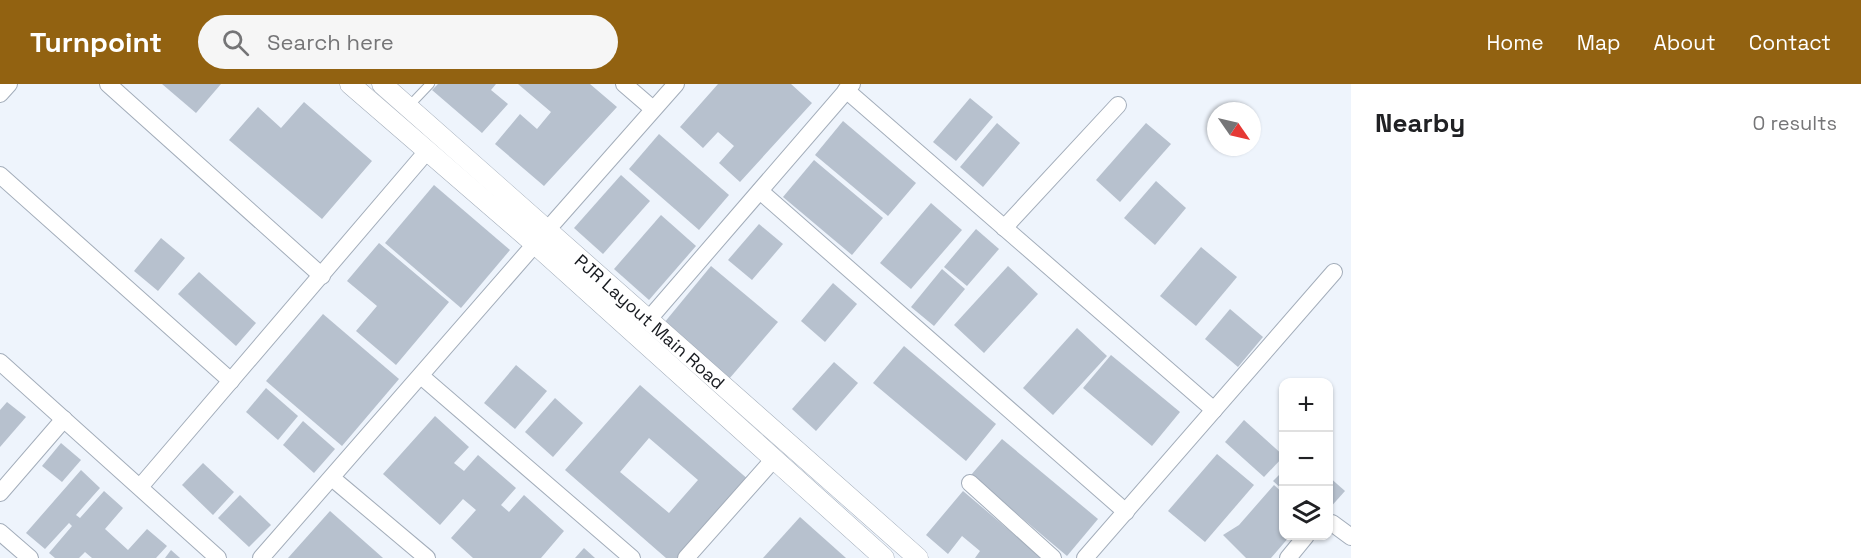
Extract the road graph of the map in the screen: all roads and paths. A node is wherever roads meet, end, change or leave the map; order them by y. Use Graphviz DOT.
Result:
graph roads {
  1 [pos="9,84"];
  2 [pos="108,84"];
  3 [pos="350,84"];
  4 [pos="382,84"];
  5 [pos="430,84"];
  6 [pos="624,84"];
  7 [pos="676,84"];
  8 [pos="849,87"];
  9 [pos="0,94"];
  10 [pos="1118,105"];
  11 [pos="408,106"];
  12 [pos="653,109"];
  13 [pos="428,150"];
  14 [pos="0,175"];
  15 [pos="760,191"];
  16 [pos="1004,228"];
  17 [pos="548,229"];
  18 [pos="535,244"];
  19 [pos="588,265"];
  20 [pos="1334,272"];
  21 [pos="322,276"];
  22 [pos="574,279"];
  23 [pos="649,319"];
  24 [pos="0,362"];
  25 [pos="421,376"];
  26 [pos="231,381"];
  27 [pos="1214,410"];
  28 [pos="64,419"];
  29 [pos="773,460"];
  30 [pos="332,478"];
  31 [pos="970,483"];
  32 [pos="140,487"];
  33 [pos="0,493"];
  34 [pos="1126,512"];
  35 [pos="1333,524"];
  36 [pos="0,532"];
  37 [pos="1351,537"];
  38 [pos="1303,540"];
  39 [pos="30,558"];
  40 [pos="218,558"];
  41 [pos="261,558"];
  42 [pos="427,558"];
  43 [pos="632,558"];
  44 [pos="686,558"];
  45 [pos="884,558"];
  46 [pos="918,558"];
  47 [pos="1053,558"];
  48 [pos="1085,558"];
  49 [pos="1288,558"];
  1 -- 9 [label="street"];
  2 -- 21 [label="street"];
  3 -- 13 [label="street"];
  4 -- 11 [label="street, PJR Layout Main Road"];
  5 -- 11 [label="lane"];
  6 -- 12 [label="street"];
  7 -- 12 [label="street"];
  8 -- 15 [label="street"];
  8 -- 16 [label="street"];
  10 -- 16 [label="street"];
  11 -- 17 [label="street, PJR Layout Main Road"];
  12 -- 17 [label="street"];
  13 -- 18 [label="street"];
  13 -- 21 [label="street"];
  14 -- 26 [label="street"];
  15 -- 23 [label="street"];
  15 -- 34 [label="street"];
  16 -- 27 [label="street"];
  17 -- 19 [label="street, PJR Layout Main Road"];
  18 -- 22 [label="street"];
  18 -- 25 [label="street"];
  19 -- 22 [label="street"];
  19 -- 23 [label="street, PJR Layout Main Road"];
  20 -- 27 [label="street"];
  21 -- 26 [label="street"];
  22 -- 29 [label="street"];
  23 -- 46 [label="street, PJR Layout Main Road"];
  24 -- 28 [label="street"];
  25 -- 30 [label="street"];
  25 -- 43 [label="street"];
  26 -- 32 [label="street"];
  27 -- 34 [label="street"];
  28 -- 32 [label="street"];
  28 -- 33 [label="street"];
  29 -- 44 [label="street"];
  29 -- 45 [label="street"];
  30 -- 41 [label="street"];
  30 -- 42 [label="street"];
  31 -- 47 [label="street"];
  32 -- 40 [label="street"];
  34 -- 48 [label="street"];
  35 -- 37 [label="street"];
  36 -- 39 [label="street"];
  38 -- 49 [label="street"];
}
